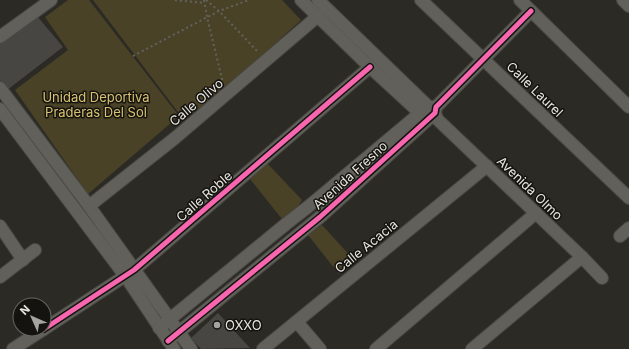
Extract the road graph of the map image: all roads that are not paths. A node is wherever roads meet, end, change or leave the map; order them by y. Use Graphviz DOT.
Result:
graph roads {
  1 [pos="51,0"];
  2 [pos="301,0"];
  3 [pos="318,0"];
  4 [pos="421,0"];
  5 [pos="520,0"];
  6 [pos="623,0"];
  7 [pos="629,6"];
  8 [pos="531,11"];
  9 [pos="318,16"];
  10 [pos="0,37"];
  11 [pos="484,59"];
  12 [pos="370,67"];
  13 [pos="0,88"];
  14 [pos="14,107"];
  15 [pos="629,107"];
  16 [pos="431,113"];
  17 [pos="1,114"];
  18 [pos="487,166"];
  19 [pos="629,198"];
  20 [pos="89,206"];
  21 [pos="309,206"];
  22 [pos="536,213"];
  23 [pos="320,217"];
  24 [pos="0,226"];
  25 [pos="35,250"];
  26 [pos="582,257"];
  27 [pos="23,260"];
  28 [pos="130,273"];
  29 [pos="0,277"];
  30 [pos="602,278"];
  31 [pos="169,320"];
  32 [pos="297,322"];
  33 [pos="52,324"];
  34 [pos="159,328"];
  35 [pos="179,333"];
  36 [pos="31,337"];
  37 [pos="172,345"];
  38 [pos="12,349"];
  39 [pos="191,349"];
  40 [pos="263,349"];
  41 [pos="320,349"];
  42 [pos="376,349"];
  43 [pos="472,349"];
  1 -- 10 [label="street"];
  2 -- 9 [label="street, Avenida Olmo"];
  3 -- 16 [label="street, Avenida Olmo"];
  4 -- 11 [label="street, Calle Laurel"];
  5 -- 8 [label="street"];
  6 -- 7 [label="street"];
  8 -- 11 [label="street, Avenida Fresno"];
  8 -- 15 [label="street"];
  9 -- 12 [label="street, Avenida Olmo"];
  9 -- 20 [label="street, Calle Olivo"];
  11 -- 16 [label="street, Avenida Fresno"];
  11 -- 19 [label="street, Calle Laurel"];
  12 -- 16 [label="street, Avenida Olmo"];
  12 -- 28 [label="street, Calle Roble"];
  13 -- 14 [label="street"];
  14 -- 17 [label="street"];
  14 -- 20 [label="street"];
  16 -- 18 [label="street, Avenida Olmo"];
  16 -- 21 [label="street, Avenida Fresno"];
  16 -- 23 [label="street, Avenida Fresno"];
  17 -- 28 [label="street"];
  18 -- 22 [label="street, Avenida Olmo"];
  18 -- 32 [label="street, Calle Acacia"];
  20 -- 28 [label="street"];
  21 -- 23 [label="street"];
  21 -- 31 [label="street, Avenida Fresno"];
  22 -- 26 [label="street, Avenida Olmo"];
  22 -- 42 [label="street"];
  23 -- 35 [label="street, Avenida Fresno"];
  24 -- 27 [label="street"];
  25 -- 27 [label="street"];
  26 -- 30 [label="street, Avenida Olmo"];
  26 -- 43 [label="street"];
  27 -- 29 [label="street"];
  28 -- 31 [label="street"];
  28 -- 33 [label="street, Calle Roble"];
  28 -- 34 [label="street"];
  31 -- 34 [label="street, Avenida Fresno"];
  31 -- 35 [label="street"];
  32 -- 40 [label="street, Calle Acacia"];
  32 -- 41 [label="street"];
  34 -- 37 [label="street"];
  35 -- 37 [label="street, Avenida Fresno"];
  35 -- 39 [label="street"];
  36 -- 38 [label="street, Calle Roble"];
}
